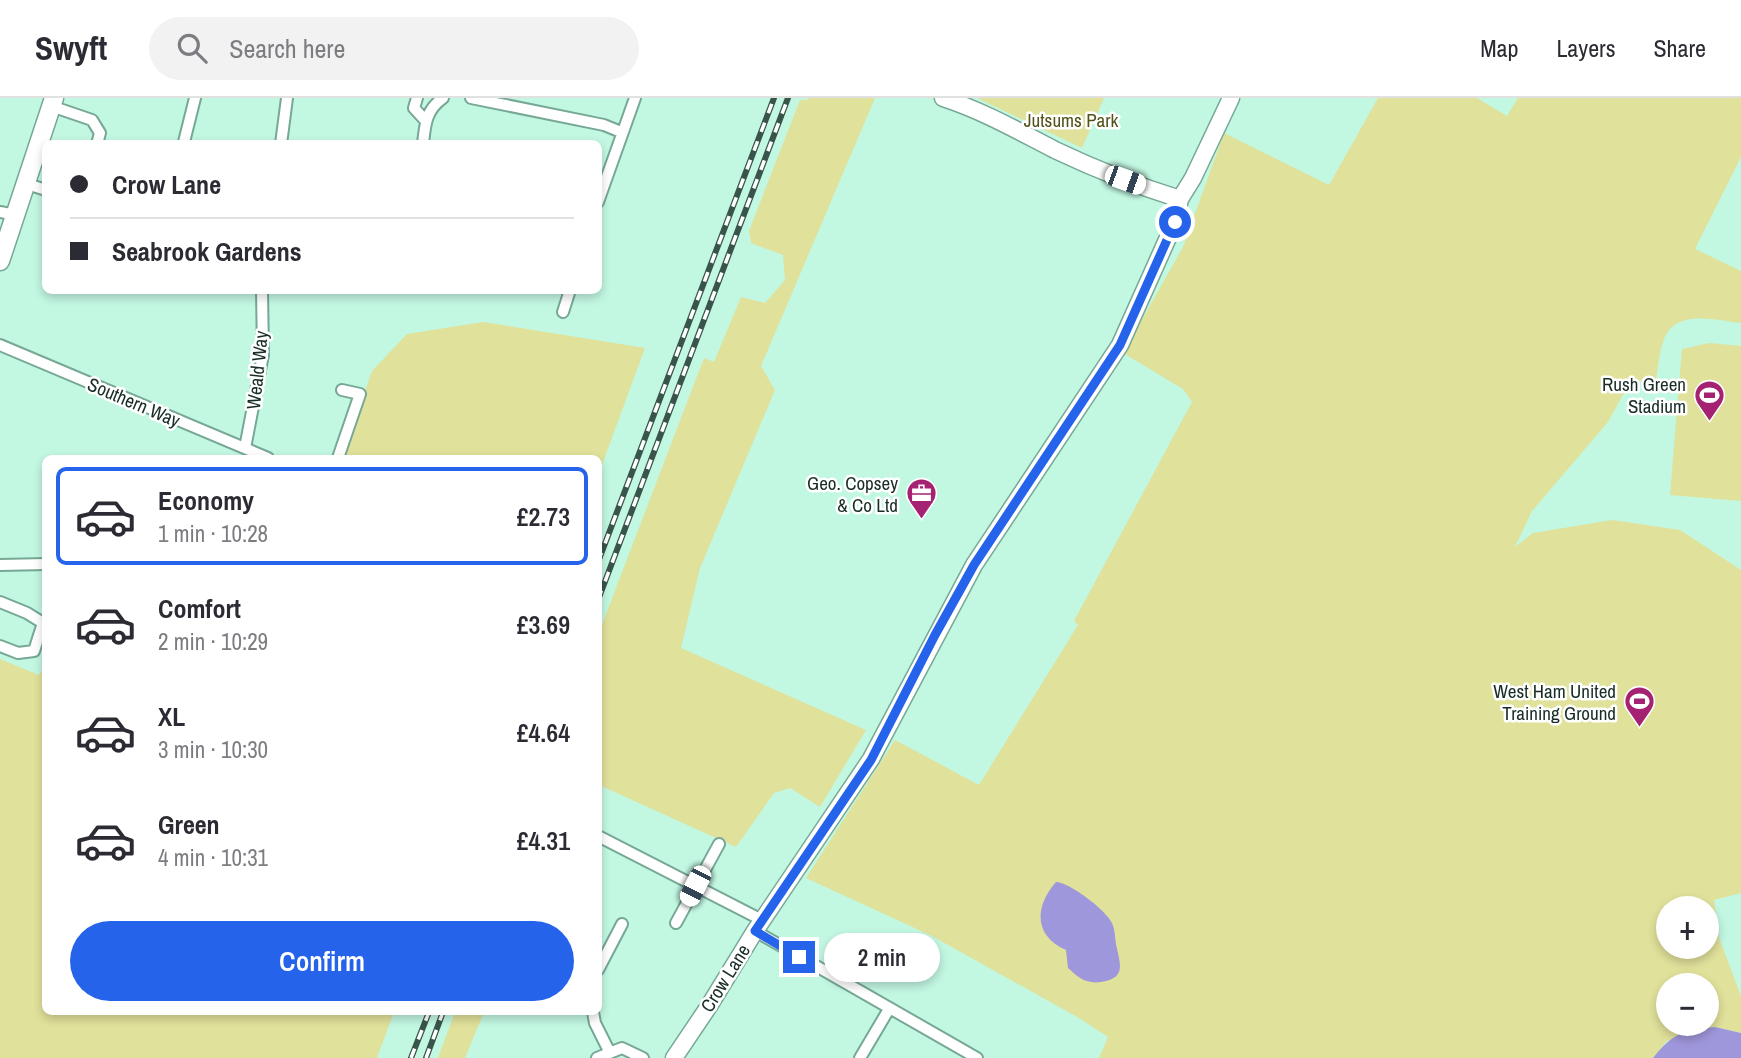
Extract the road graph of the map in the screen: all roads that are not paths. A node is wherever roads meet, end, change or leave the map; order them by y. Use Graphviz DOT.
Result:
graph roads {
  1 [pos="195,98"];
  2 [pos="287,98"];
  3 [pos="417,98"];
  4 [pos="443,98"];
  5 [pos="471,98"];
  6 [pos="635,98"];
  7 [pos="943,98"];
  8 [pos="1231,98"];
  9 [pos="52,102"];
  10 [pos="425,120"];
  11 [pos="621,132"];
  12 [pos="98,140"];
  13 [pos="182,140"];
  14 [pos="282,140"];
  15 [pos="423,140"];
  16 [pos="27,184"];
  17 [pos="42,189"];
  18 [pos="602,190"];
  19 [pos="1180,199"];
  20 [pos="8,214"];
  21 [pos="0,261"];
  22 [pos="262,294"];
  23 [pos="569,294"];
  24 [pos="563,312"];
  25 [pos="0,345"];
  26 [pos="342,390"];
  27 [pos="245,448"];
  28 [pos="261,455"];
  29 [pos="339,455"];
  30 [pos="42,564"];
  31 [pos="0,565"];
  32 [pos="0,602"];
  33 [pos="42,622"];
  34 [pos="42,626"];
  35 [pos="0,646"];
  36 [pos="602,838"];
  37 [pos="719,844"];
  38 [pos="695,886"];
  39 [pos="676,923"];
  40 [pos="622,924"];
  41 [pos="758,926"];
  42 [pos="602,962"];
  43 [pos="889,1009"];
  44 [pos="594,1015"];
  45 [pos="610,1053"];
  46 [pos="597,1058"];
  47 [pos="643,1058"];
  48 [pos="674,1058"];
  49 [pos="860,1058"];
  50 [pos="977,1058"];
  1 -- 13 [label="street"];
  2 -- 14 [label="street"];
  3 -- 10 [label="street"];
  4 -- 10 [label="street"];
  5 -- 11 [label="street"];
  6 -- 11 [label="street"];
  7 -- 19 [label="street"];
  8 -- 19 [label="street, Crow Lane"];
  9 -- 12 [label="street"];
  9 -- 16 [label="main road"];
  10 -- 15 [label="street"];
  11 -- 18 [label="street"];
  16 -- 17 [label="street"];
  16 -- 20 [label="main road"];
  19 -- 41 [label="street, Crow Lane"];
  20 -- 21 [label="main road"];
  22 -- 27 [label="street, Weald Way"];
  23 -- 24 [label="street"];
  25 -- 27 [label="street, Southern Way"];
  26 -- 29 [label="street"];
  27 -- 28 [label="street, Southern Way"];
  30 -- 31 [label="street"];
  32 -- 33 [label="street"];
  34 -- 35 [label="street"];
  36 -- 38 [label="street"];
  37 -- 38 [label="street"];
  38 -- 39 [label="street"];
  38 -- 41 [label="street"];
  40 -- 42 [label="street"];
  41 -- 43 [label="street"];
  41 -- 48 [label="street, Crow Lane"];
  43 -- 49 [label="street"];
  43 -- 50 [label="street"];
  44 -- 45 [label="street"];
  45 -- 46 [label="street"];
  45 -- 47 [label="street"];
}
